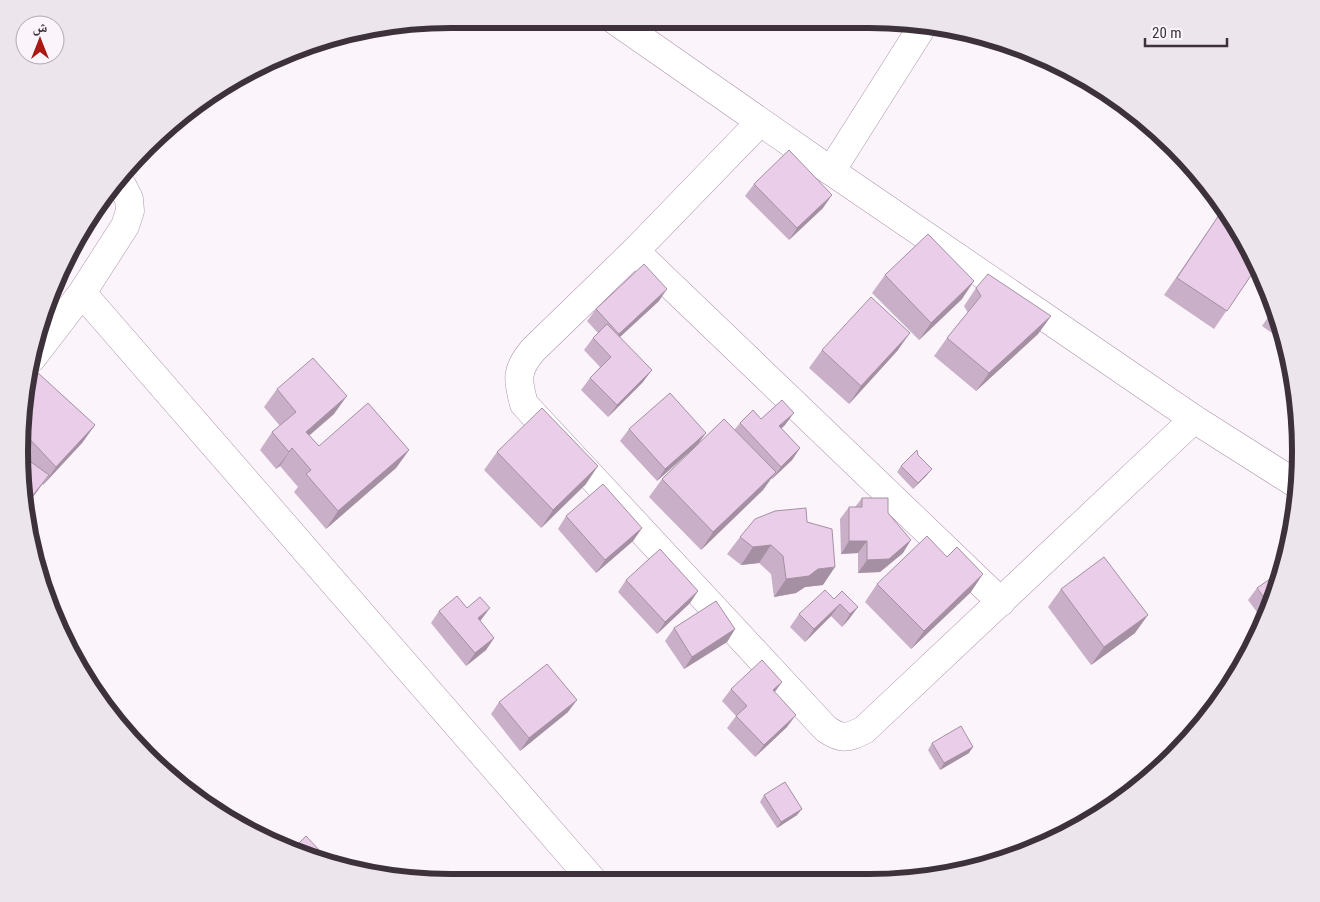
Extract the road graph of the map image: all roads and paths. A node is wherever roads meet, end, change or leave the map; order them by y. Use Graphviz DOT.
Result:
graph roads {
  1 [pos="643,28"];
  2 [pos="920,31"];
  3 [pos="760,122"];
  4 [pos="831,171"];
  5 [pos="121,186"];
  6 [pos="635,251"];
  7 [pos="82,293"];
  8 [pos="41,347"];
  9 [pos="1194,419"];
  10 [pos="1292,481"];
  11 [pos="1001,602"];
  12 [pos="587,874"];
  1 -- 3 [label="street"];
  2 -- 4 [label="street"];
  3 -- 4 [label="street"];
  3 -- 6 [label="street"];
  4 -- 9 [label="street"];
  5 -- 7 [label="street"];
  6 -- 11 [label="street"];
  6 -- 11 [label="street"];
  7 -- 8 [label="street"];
  7 -- 12 [label="street"];
  9 -- 10 [label="street"];
  9 -- 11 [label="street"];
}
